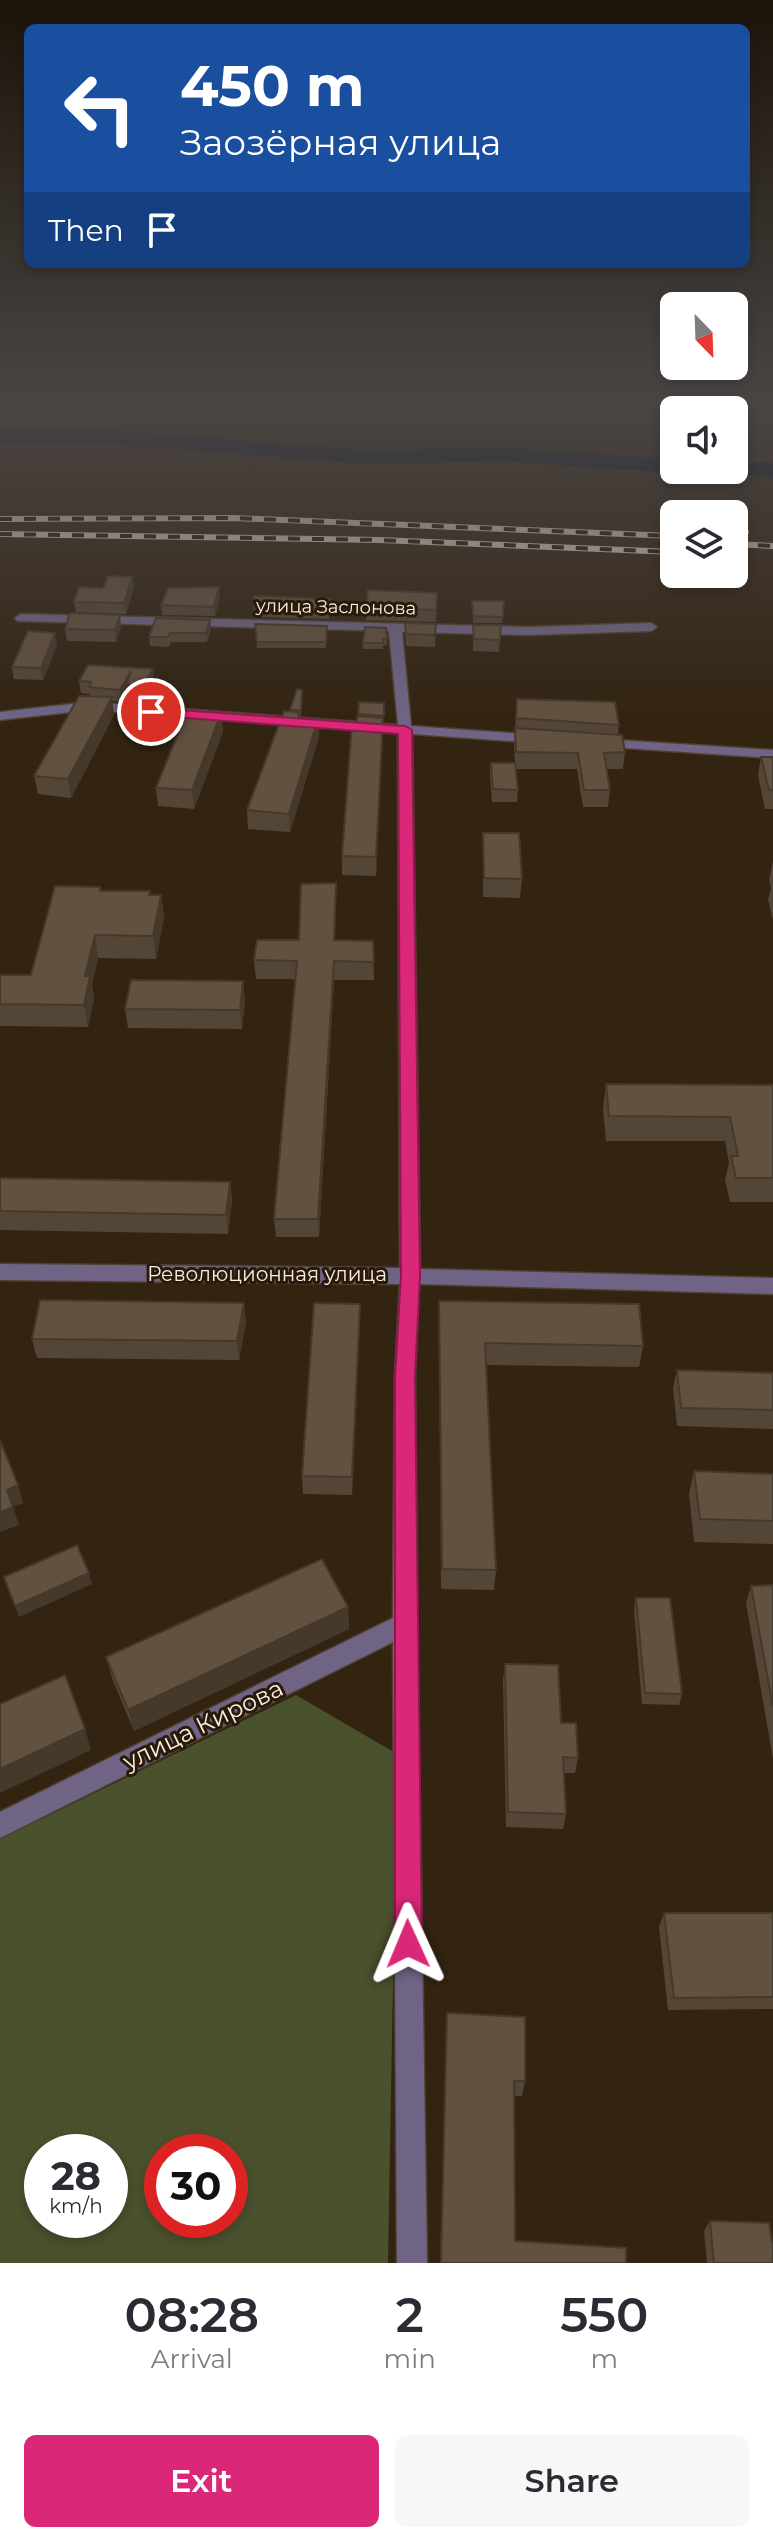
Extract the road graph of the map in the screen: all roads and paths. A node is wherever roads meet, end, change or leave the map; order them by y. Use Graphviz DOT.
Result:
graph roads {
  1 [pos="21,618"];
  2 [pos="395,626"];
  3 [pos="651,627"];
  4 [pos="0,716"];
  5 [pos="405,730"];
  6 [pos="558,740"];
  7 [pos="589,742"];
  8 [pos="773,754"];
  9 [pos="0,1272"];
  10 [pos="410,1276"];
  11 [pos="773,1286"];
  12 [pos="405,1624"];
  13 [pos="0,1825"];
  14 [pos="412,2263"];
  1 -- 2 [label="street, улица Заслонова"];
  2 -- 3 [label="street, улица Заслонова"];
  2 -- 5 [label="street"];
  4 -- 5 [label="street"];
  5 -- 6 [label="street"];
  5 -- 10 [label="street"];
  7 -- 8 [label="street"];
  9 -- 10 [label="street, Революционная улица"];
  10 -- 11 [label="street, Революционная улица"];
  10 -- 12 [label="street"];
  12 -- 13 [label="street, улица Кирова"];
  12 -- 14 [label="street"];
}
